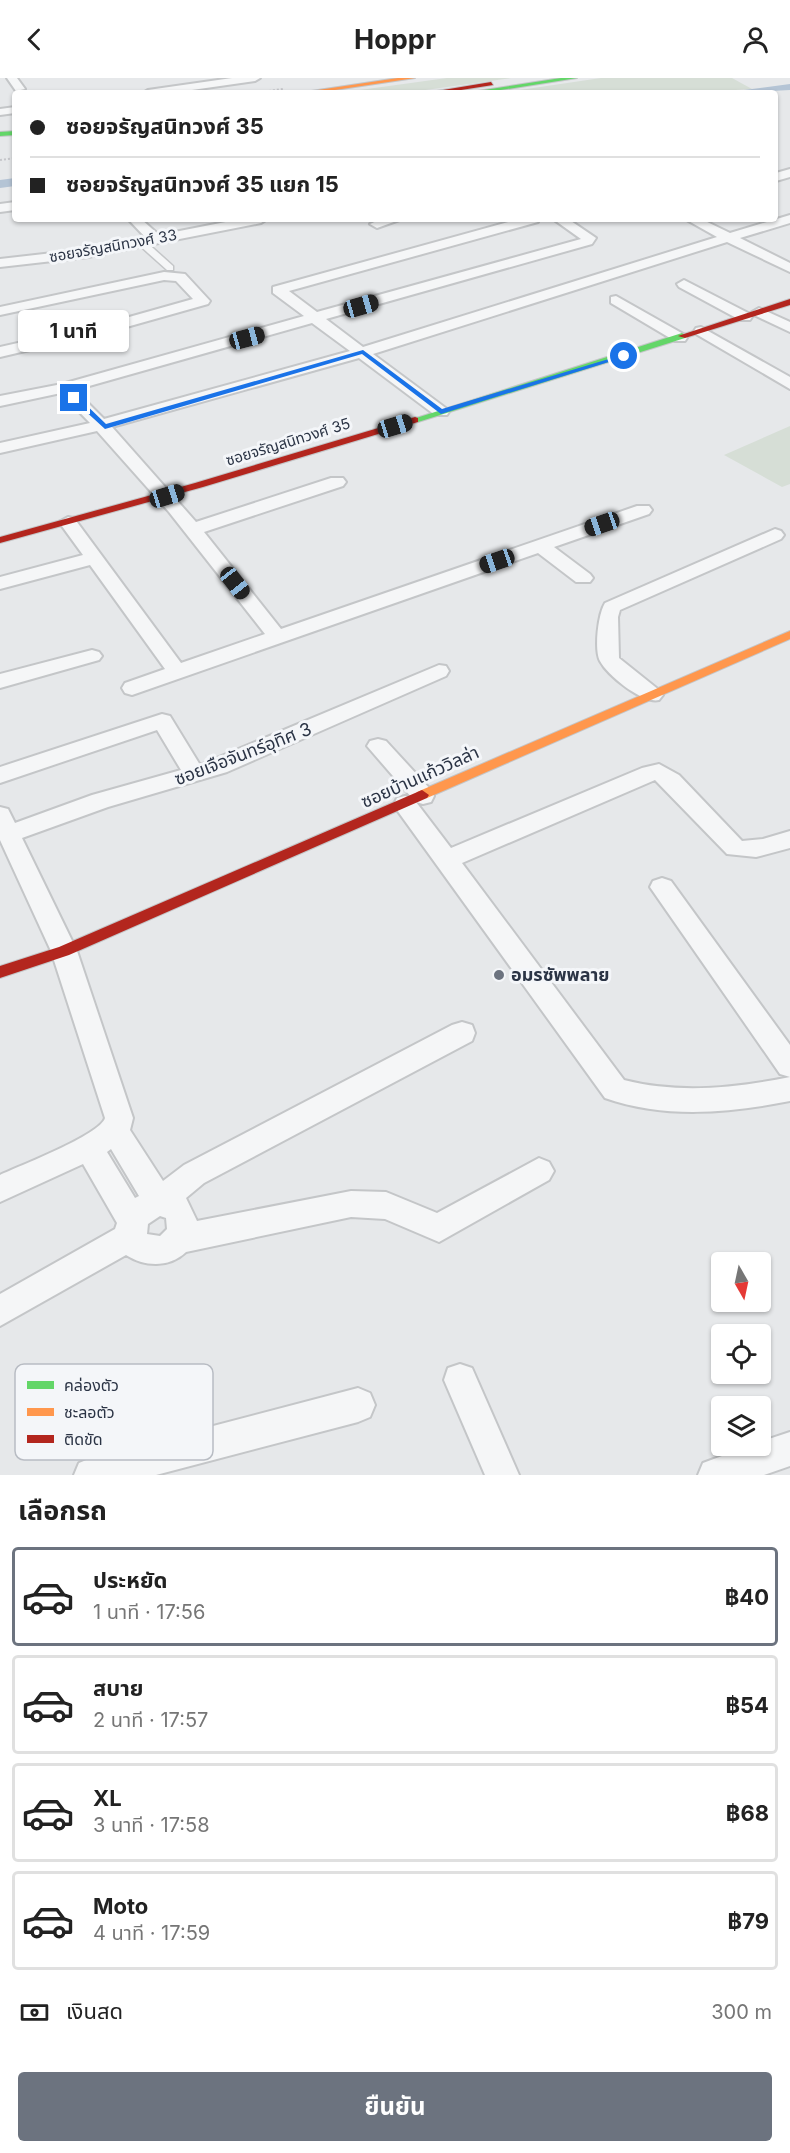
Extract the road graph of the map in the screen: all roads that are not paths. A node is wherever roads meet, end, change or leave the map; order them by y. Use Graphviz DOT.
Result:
graph roads {
  1 [pos="12,78"];
  2 [pos="255,78"];
  3 [pos="380,78"];
  4 [pos="412,78"];
  5 [pos="531,78"];
  6 [pos="574,78"];
  7 [pos="20,88"];
  8 [pos="169,90"];
  9 [pos="306,90"];
  10 [pos="323,90"];
  11 [pos="470,90"];
  12 [pos="790,219"];
  13 [pos="137,222"];
  14 [pos="245,222"];
  15 [pos="384,222"];
  16 [pos="522,222"];
  17 [pos="564,222"];
  18 [pos="697,222"];
  19 [pos="376,224"];
  20 [pos="729,237"];
  21 [pos="155,239"];
  22 [pos="141,242"];
  23 [pos="0,247"];
  24 [pos="3,263"];
  25 [pos="170,268"];
  26 [pos="790,268"];
  27 [pos="684,284"];
  28 [pos="616,300"];
  29 [pos="790,302"];
  30 [pos="0,311"];
  31 [pos="752,315"];
  32 [pos="315,319"];
  33 [pos="790,328"];
  34 [pos="701,331"];
  35 [pos="680,338"];
  36 [pos="0,352"];
  37 [pos="363,352"];
  38 [pos="790,384"];
  39 [pos="64,388"];
  40 [pos="0,401"];
  41 [pos="441,412"];
  42 [pos="105,427"];
  43 [pos="0,448"];
  44 [pos="337,482"];
  45 [pos="167,496"];
  46 [pos="643,510"];
  47 [pos="68,522"];
  48 [pos="192,529"];
  49 [pos="784,530"];
  50 [pos="0,540"];
  51 [pos="541,546"];
  52 [pos="94,558"];
  53 [pos="583,578"];
  54 [pos="0,583"];
  55 [pos="790,634"];
  56 [pos="277,637"];
  57 [pos="92,656"];
  58 [pos="439,671"];
  59 [pos="177,672"];
  60 [pos="0,681"];
  61 [pos="132,688"];
  62 [pos="652,695"];
  63 [pos="378,746"];
  64 [pos="0,775"];
  65 [pos="195,775"];
  66 [pos="414,800"];
  67 [pos="4,824"];
  68 [pos="790,839"];
  69 [pos="446,860"];
  70 [pos="662,887"];
  71 [pos="64,951"];
  72 [pos="0,972"];
  73 [pos="462,1033"];
  74 [pos="790,1066"];
  75 [pos="790,1089"];
  76 [pos="116,1131"];
  77 [pos="89,1148"];
  78 [pos="539,1171"];
  79 [pos="0,1190"];
  80 [pos="165,1204"];
  81 [pos="131,1228"];
  82 [pos="179,1239"];
  83 [pos="0,1311"];
  84 [pos="460,1380"];
  85 [pos="358,1405"];
  86 [pos="213,1443"];
  87 [pos="790,1449"];
  88 [pos="148,1460"];
  89 [pos="91,1475"];
  90 [pos="502,1475"];
  91 [pos="715,1475"];
  1 -- 7 [label="street"];
  2 -- 8 [label="street"];
  3 -- 9 [label="street"];
  4 -- 10 [label="street"];
  5 -- 11 [label="street"];
  6 -- 11 [label="street"];
  12 -- 20 [label="street"];
  13 -- 21 [label="street"];
  14 -- 21 [label="street, ซอยจรัญสนิทวงศ์ 33"];
  15 -- 19 [label="street"];
  16 -- 32 [label="street"];
  17 -- 32 [label="street"];
  18 -- 20 [label="street"];
  20 -- 26 [label="street"];
  20 -- 37 [label="street"];
  21 -- 22 [label="street, ซอยจรัญสนิทวงศ์ 33"];
  22 -- 24 [label="street, ซอยจรัญสนิทวงศ์ 33"];
  22 -- 25 [label="lane"];
  23 -- 24 [label="street"];
  27 -- 31 [label="street"];
  28 -- 35 [label="street"];
  29 -- 31 [label="street, ซอยจรัญสนิทวงศ์ 35"];
  30 -- 36 [label="street"];
  31 -- 33 [label="street"];
  31 -- 34 [label="street, ซอยจรัญสนิทวงศ์ 35"];
  32 -- 37 [label="street"];
  32 -- 39 [label="street"];
  34 -- 35 [label="street, ซอยจรัญสนิทวงศ์ 35"];
  34 -- 38 [label="street"];
  35 -- 41 [label="street, ซอยจรัญสนิทวงศ์ 35"];
  37 -- 41 [label="street"];
  37 -- 42 [label="street"];
  39 -- 40 [label="street"];
  39 -- 42 [label="street"];
  41 -- 45 [label="street, ซอยจรัญสนิทวงศ์ 35"];
  42 -- 43 [label="street"];
  42 -- 45 [label="street"];
  44 -- 48 [label="street"];
  45 -- 47 [label="street, ซอยจรัญสนิทวงศ์ 35"];
  45 -- 48 [label="street"];
  46 -- 51 [label="street"];
  47 -- 50 [label="street, ซอยจรัญสนิทวงศ์ 35"];
  47 -- 52 [label="street"];
  48 -- 56 [label="street"];
  49 -- 62 [label="street"];
  51 -- 53 [label="street"];
  51 -- 56 [label="street"];
  52 -- 54 [label="street"];
  52 -- 59 [label="street"];
  55 -- 62 [label="street, ซอยบ้านแก้ววิลล่า"];
  56 -- 59 [label="street"];
  57 -- 60 [label="street"];
  58 -- 65 [label="street, ซอยเจือจันทร์อุทิศ 3"];
  59 -- 61 [label="street"];
  62 -- 66 [label="street, ซอยบ้านแก้ววิลล่า"];
  63 -- 66 [label="street"];
  64 -- 65 [label="street"];
  65 -- 67 [label="street, ซอยเจือจันทร์อุทิศ 3"];
  66 -- 69 [label="street"];
  66 -- 71 [label="street, ซอยบ้านแก้ววิลล่า"];
  67 -- 71 [label="street"];
  68 -- 69 [label="street"];
  69 -- 75 [label="street"];
  70 -- 74 [label="street"];
  71 -- 72 [label="street, ซอยบ้านแก้ววิลล่า"];
  71 -- 76 [label="street"];
  73 -- 80 [label="street"];
  76 -- 77 [label="street"];
  76 -- 80 [label="street"];
  77 -- 79 [label="street"];
  77 -- 81 [label="street"];
  78 -- 82 [label="street"];
  80 -- 81 [label="street"];
  80 -- 82 [label="street"];
  81 -- 82 [label="street"];
  81 -- 83 [label="street"];
  84 -- 90 [label="street"];
  85 -- 86 [label="street"];
  87 -- 91 [label="street"];
  88 -- 89 [label="street"];
}
